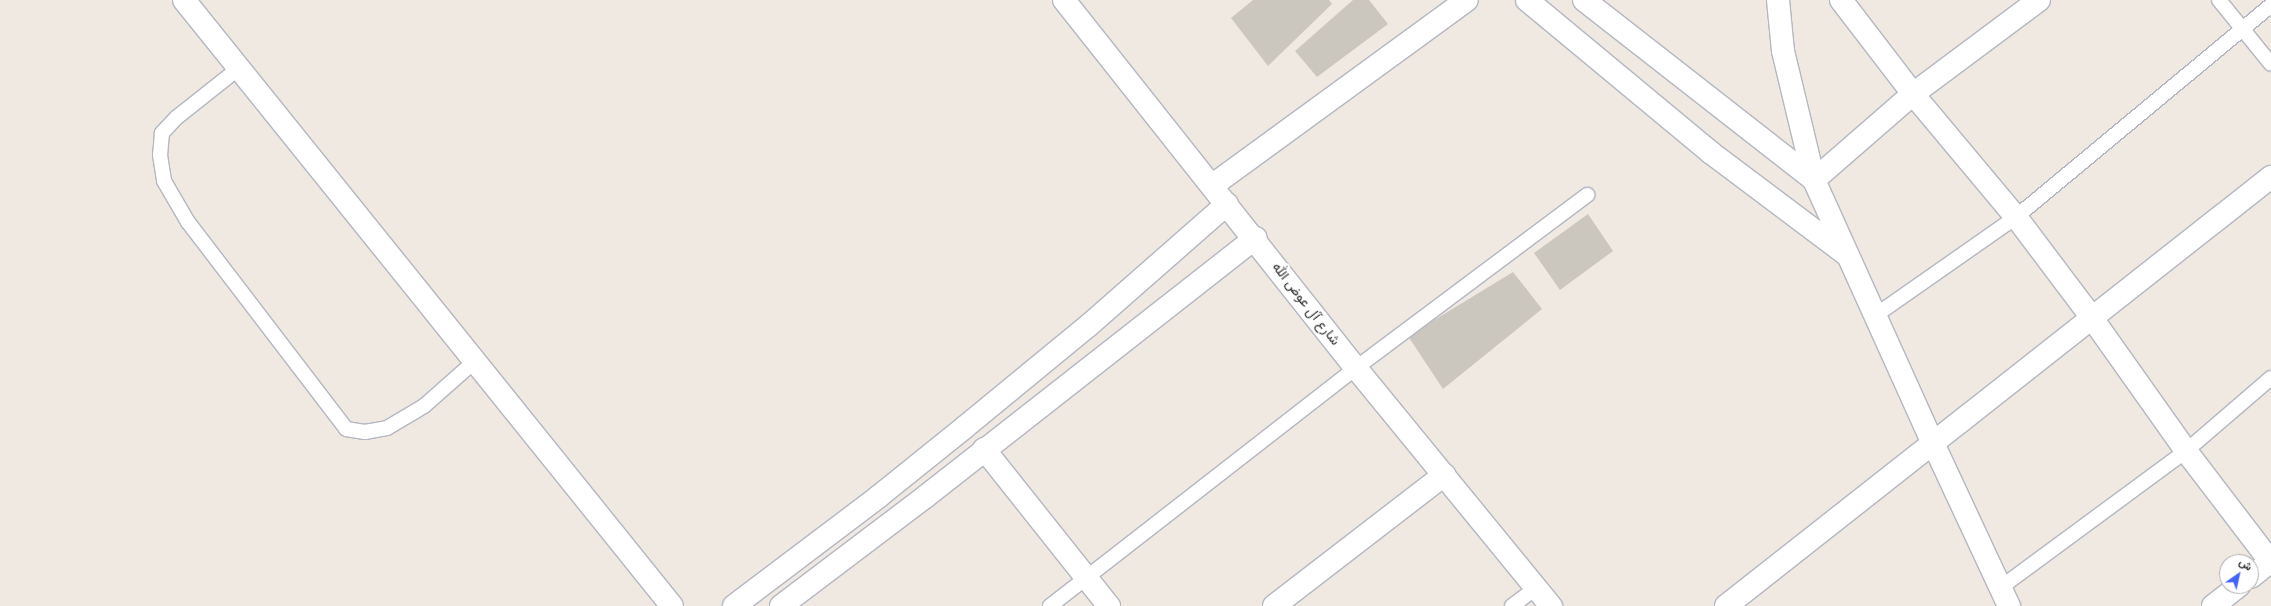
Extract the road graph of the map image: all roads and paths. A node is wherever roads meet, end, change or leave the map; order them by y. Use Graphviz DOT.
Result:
graph roads {
  1 [pos="1064,0"];
  2 [pos="1467,0"];
  3 [pos="1528,0"];
  4 [pos="1584,0"];
  5 [pos="1778,0"];
  6 [pos="1841,0"];
  7 [pos="2038,0"];
  8 [pos="2219,0"];
  9 [pos="192,2"];
  10 [pos="2271,5"];
  11 [pos="2244,28"];
  12 [pos="2271,64"];
  13 [pos="239,68"];
  14 [pos="1913,94"];
  15 [pos="2271,177"];
  16 [pos="1814,180"];
  17 [pos="1213,185"];
  18 [pos="1587,195"];
  19 [pos="1227,204"];
  20 [pos="2016,217"];
  21 [pos="1255,238"];
  22 [pos="1849,257"];
  23 [pos="1876,315"];
  24 [pos="2092,318"];
  25 [pos="475,362"];
  26 [pos="1356,368"];
  27 [pos="2271,378"];
  28 [pos="1933,443"];
  29 [pos="984,449"];
  30 [pos="2186,451"];
  31 [pos="1444,475"];
  32 [pos="2271,561"];
  33 [pos="2259,571"];
  34 [pos="1086,577"];
  35 [pos="1536,588"];
  36 [pos="2229,594"];
  37 [pos="2005,597"];
  38 [pos="672,606"];
  39 [pos="734,606"];
  40 [pos="781,606"];
  41 [pos="1050,606"];
  42 [pos="1110,606"];
  43 [pos="1274,606"];
  44 [pos="1512,606"];
  45 [pos="1551,606"];
  46 [pos="1726,606"];
  47 [pos="2213,606"];
  1 -- 17 [label="street, شارع آل عوض الله"];
  2 -- 17 [label="street"];
  3 -- 22 [label="street"];
  4 -- 16 [label="street"];
  5 -- 16 [label="street"];
  6 -- 14 [label="street"];
  7 -- 14 [label="street"];
  8 -- 11 [label="lane"];
  9 -- 13 [label="street"];
  10 -- 11 [label="lane"];
  11 -- 12 [label="lane"];
  11 -- 20 [label="lane"];
  13 -- 25 [label="street"];
  13 -- 25 [label="lane"];
  14 -- 16 [label="street"];
  14 -- 20 [label="street"];
  15 -- 24 [label="street"];
  16 -- 22 [label="street"];
  17 -- 19 [label="street, شارع آل عوض الله"];
  18 -- 26 [label="lane"];
  19 -- 21 [label="street, شارع آل عوض الله"];
  19 -- 39 [label="street"];
  20 -- 23 [label="lane"];
  20 -- 24 [label="street"];
  21 -- 26 [label="street, شارع آل عوض الله"];
  21 -- 29 [label="street"];
  22 -- 23 [label="street"];
  23 -- 28 [label="street"];
  24 -- 28 [label="street"];
  24 -- 30 [label="street"];
  25 -- 38 [label="street"];
  26 -- 31 [label="street, شارع آل عوض الله"];
  26 -- 34 [label="lane"];
  27 -- 30 [label="lane"];
  28 -- 37 [label="street"];
  28 -- 46 [label="street"];
  29 -- 34 [label="street"];
  29 -- 40 [label="street"];
  30 -- 32 [label="street"];
  30 -- 37 [label="lane"];
  31 -- 35 [label="street, شارع آل عوض الله"];
  31 -- 43 [label="street"];
  32 -- 33 [label="street"];
  34 -- 41 [label="lane"];
  34 -- 42 [label="street"];
  35 -- 44 [label="lane"];
  35 -- 45 [label="street, شارع آل عوض الله"];
  36 -- 47 [label="street"];
}
